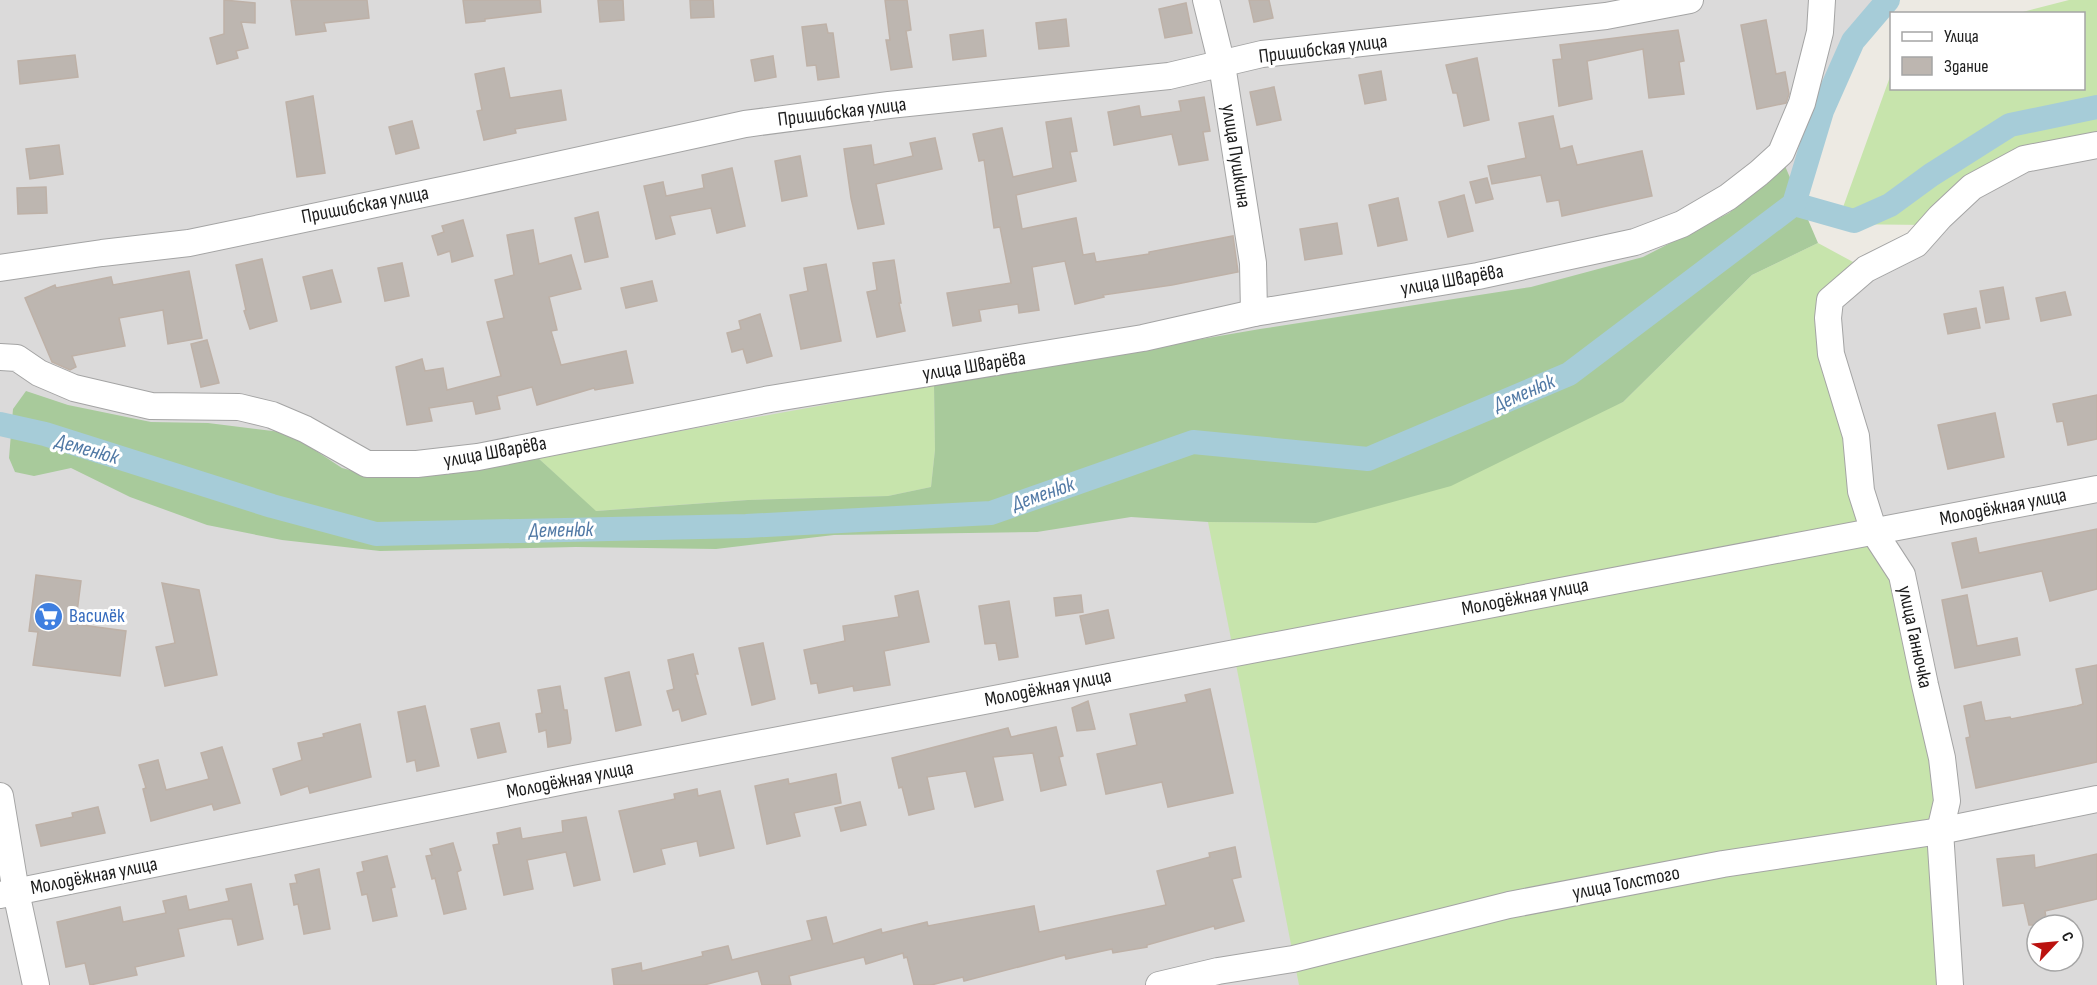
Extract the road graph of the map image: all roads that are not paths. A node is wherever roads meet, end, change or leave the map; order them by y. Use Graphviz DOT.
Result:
graph roads {
  1 [pos="1206,0"];
  2 [pos="1690,0"];
  3 [pos="1822,0"];
  4 [pos="1222,65"];
  5 [pos="2097,145"];
  6 [pos="0,268"];
  7 [pos="1254,313"];
  8 [pos="0,357"];
  9 [pos="2097,489"];
  10 [pos="1874,532"];
  11 [pos="0,796"];
  12 [pos="2097,799"];
  13 [pos="1940,831"];
  14 [pos="8,893"];
  15 [pos="36,985"];
  16 [pos="1159,985"];
  17 [pos="1950,985"];
  1 -- 4 [label="street, улица Пушкина"];
  2 -- 4 [label="street, Пришибская улица"];
  3 -- 7 [label="street, улица Шварёва"];
  4 -- 6 [label="street, Пришибская улица"];
  4 -- 7 [label="street, улица Пушкина"];
  5 -- 10 [label="street, улица Ганночка"];
  7 -- 8 [label="street, улица Шварёва"];
  9 -- 10 [label="street, Молодёжная улица"];
  10 -- 13 [label="street, улица Ганночка"];
  10 -- 14 [label="street, Молодёжная улица"];
  11 -- 14 [label="street"];
  12 -- 13 [label="street, улица Толстого"];
  13 -- 16 [label="street, улица Толстого"];
  13 -- 17 [label="street, улица Ганночка"];
  14 -- 15 [label="street"];
}
